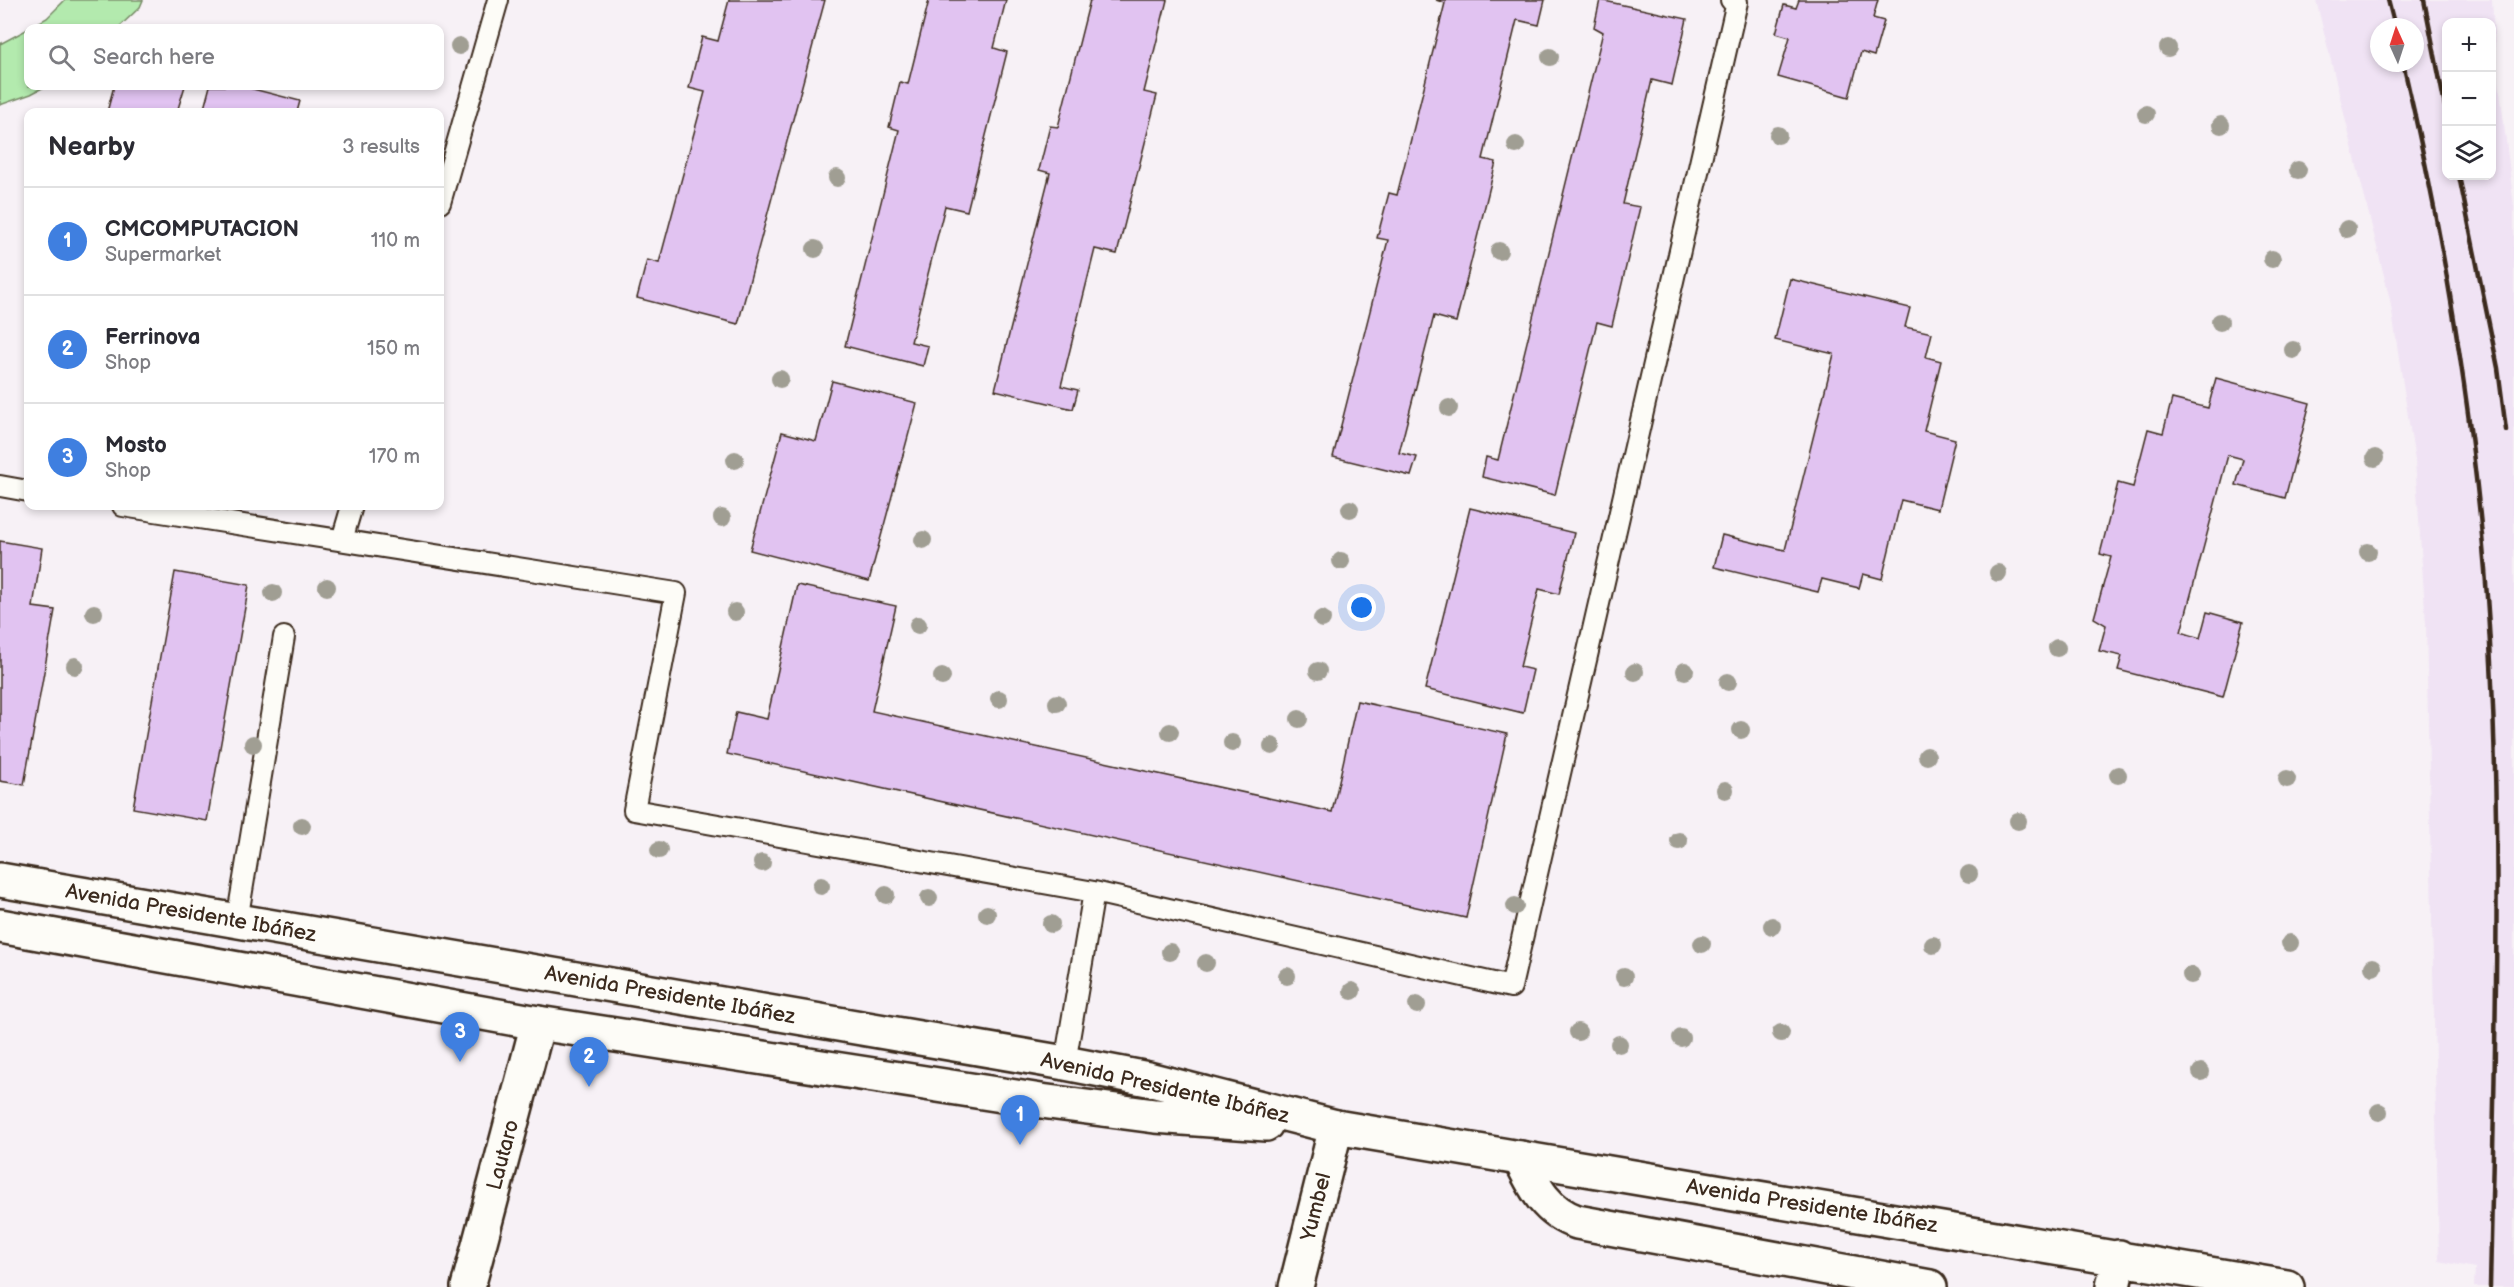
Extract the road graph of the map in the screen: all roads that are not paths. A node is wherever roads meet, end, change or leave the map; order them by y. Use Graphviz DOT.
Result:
graph roads {
  1 [pos="498,0"];
  2 [pos="1731,0"];
  3 [pos="444,189"];
  4 [pos="0,486"];
  5 [pos="24,490"];
  6 [pos="149,510"];
  7 [pos="351,510"];
  8 [pos="342,540"];
  9 [pos="284,638"];
  10 [pos="0,880"];
  11 [pos="1094,892"];
  12 [pos="237,921"];
  13 [pos="0,926"];
  14 [pos="533,972"];
  15 [pos="538,1023"];
  16 [pos="1065,1063"];
  17 [pos="1336,1127"];
  18 [pos="1520,1158"];
  19 [pos="2116,1272"];
  20 [pos="468,1287"];
  21 [pos="1296,1287"];
  22 [pos="1930,1287"];
  23 [pos="2287,1287"];
  1 -- 3 [label="lane"];
  2 -- 11 [label="lane"];
  4 -- 5 [label="lane"];
  6 -- 8 [label="lane"];
  7 -- 8 [label="lane"];
  8 -- 11 [label="lane"];
  9 -- 12 [label="lane"];
  10 -- 12 [label="main road, Avenida Presidente Ibáñez"];
  11 -- 16 [label="lane"];
  12 -- 14 [label="main road, Avenida Presidente Ibáñez"];
  13 -- 15 [label="main road, Avenida Presidente Ibáñez"];
  14 -- 15 [label="main road, Lautaro"];
  14 -- 16 [label="main road, Avenida Presidente Ibáñez"];
  15 -- 17 [label="main road, Avenida Presidente Ibáñez"];
  15 -- 20 [label="main road, Lautaro"];
  16 -- 17 [label="main road, Avenida Presidente Ibáñez"];
  17 -- 18 [label="main road, Avenida Presidente Ibáñez"];
  17 -- 21 [label="main road, Yumbel"];
  18 -- 19 [label="main road, Avenida Presidente Ibáñez"];
  18 -- 22 [label="main road"];
  19 -- 23 [label="main road, Avenida Presidente Ibáñez"];
}
